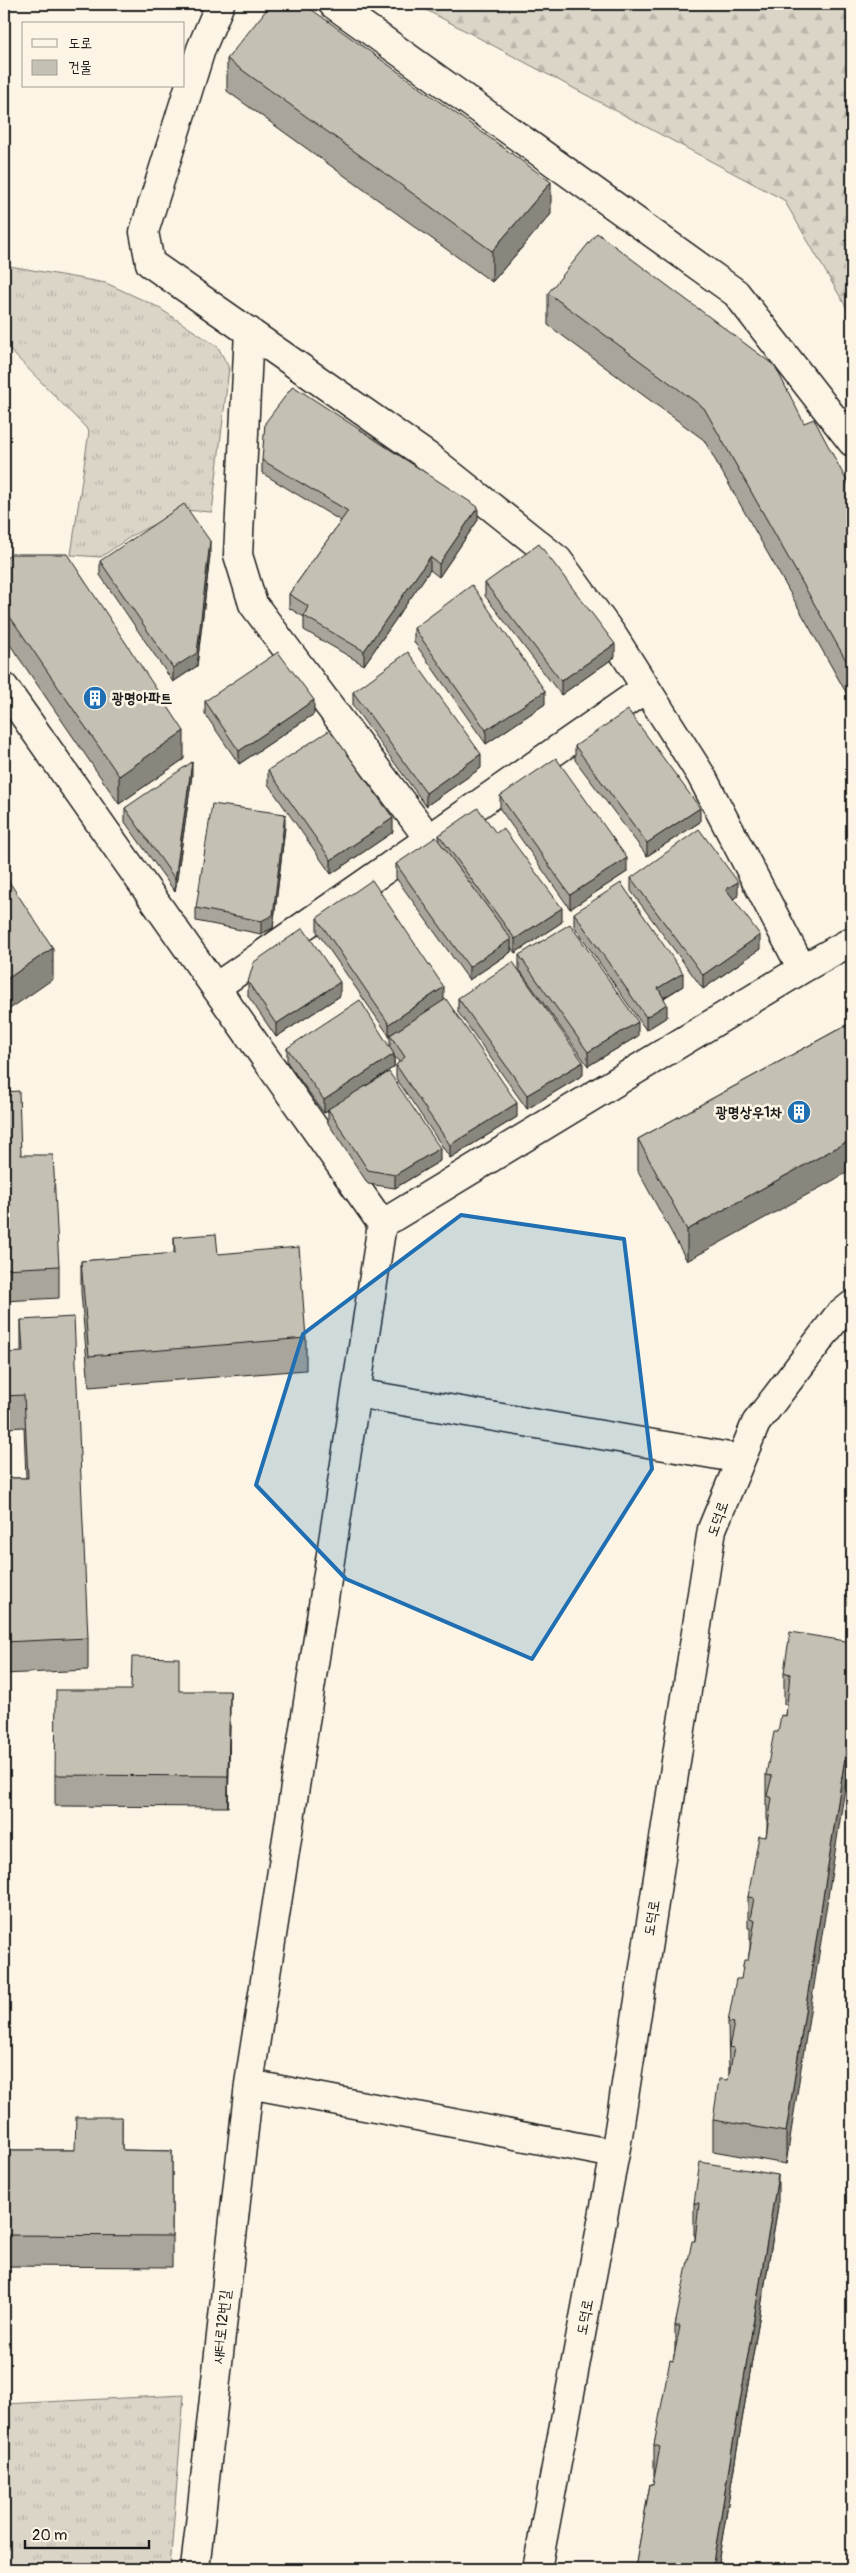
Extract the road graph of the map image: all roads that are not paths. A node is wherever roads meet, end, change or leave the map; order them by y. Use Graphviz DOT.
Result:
graph roads {
  1 [pos="220,4"];
  2 [pos="333,4"];
  3 [pos="249,331"];
  4 [pos="852,442"];
  5 [pos="4,687"];
  6 [pos="646,688"];
  7 [pos="429,839"];
  8 [pos="852,941"];
  9 [pos="802,969"];
  10 [pos="216,987"];
  11 [pos="382,1224"];
  12 [pos="852,1305"];
  13 [pos="356,1393"];
  14 [pos="741,1459"];
  15 [pos="249,2084"];
  16 [pos="615,2154"];
  17 [pos="195,2569"];
  18 [pos="537,2569"];
  1 -- 3 [label="street"];
  2 -- 4 [label="street"];
  3 -- 6 [label="street"];
  3 -- 7 [label="street"];
  5 -- 10 [label="street"];
  6 -- 7 [label="street"];
  6 -- 9 [label="street"];
  7 -- 10 [label="street"];
  8 -- 9 [label="street"];
  9 -- 11 [label="street"];
  10 -- 11 [label="street"];
  11 -- 13 [label="street, 새터로12번길"];
  12 -- 14 [label="street, 도덕로"];
  13 -- 14 [label="street"];
  13 -- 15 [label="street, 새터로12번길"];
  14 -- 16 [label="street, 도덕로"];
  15 -- 16 [label="street"];
  15 -- 17 [label="street, 새터로12번길"];
  16 -- 18 [label="street, 도덕로"];
}
